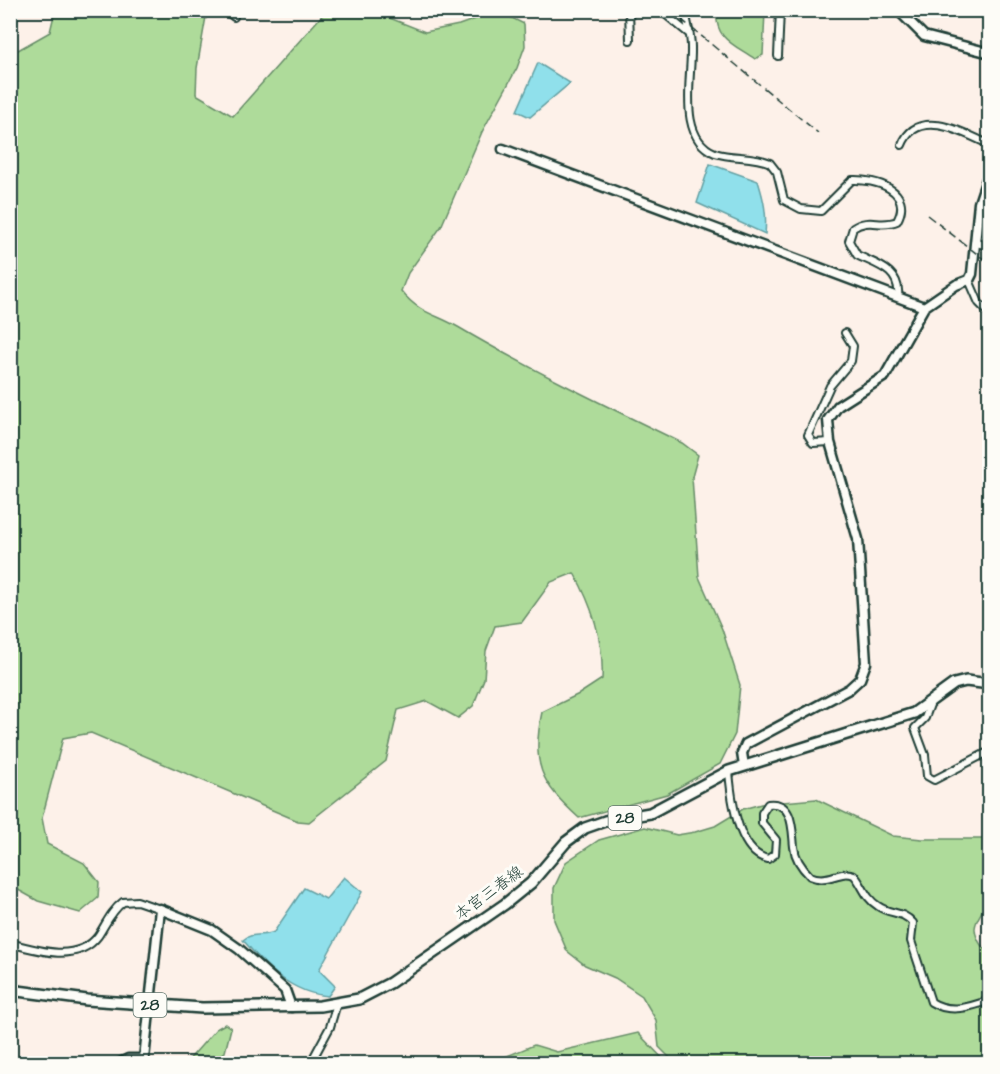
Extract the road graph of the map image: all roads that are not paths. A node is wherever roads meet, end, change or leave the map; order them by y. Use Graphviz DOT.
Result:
graph roads {
  1 [pos="225,10"];
  2 [pos="629,10"];
  3 [pos="660,10"];
  4 [pos="686,10"];
  5 [pos="780,10"];
  6 [pos="898,10"];
  7 [pos="234,17"];
  8 [pos="688,33"];
  9 [pos="630,40"];
  10 [pos="990,53"];
  11 [pos="778,56"];
  12 [pos="902,145"];
  13 [pos="990,145"];
  14 [pos="503,149"];
  15 [pos="990,170"];
  16 [pos="975,243"];
  17 [pos="990,243"];
  18 [pos="969,280"];
  19 [pos="898,296"];
  20 [pos="924,307"];
  21 [pos="990,314"];
  22 [pos="845,333"];
  23 [pos="830,442"];
  24 [pos="990,684"];
  25 [pos="931,702"];
  26 [pos="990,750"];
  27 [pos="744,766"];
  28 [pos="729,771"];
  29 [pos="160,909"];
  30 [pos="10,943"];
  31 [pos="10,990"];
  32 [pos="990,1000"];
  33 [pos="338,1003"];
  34 [pos="150,1005"];
  35 [pos="291,1007"];
  36 [pos="144,1061"];
  37 [pos="118,1064"];
  38 [pos="310,1064"];
  1 -- 7 [label="street"];
  2 -- 9 [label="street"];
  3 -- 8 [label="street"];
  4 -- 8 [label="street"];
  5 -- 11 [label="street"];
  6 -- 10 [label="street"];
  8 -- 19 [label="street"];
  12 -- 13 [label="street"];
  14 -- 19 [label="street"];
  15 -- 16 [label="street"];
  16 -- 17 [label="street"];
  16 -- 18 [label="street"];
  18 -- 20 [label="street"];
  18 -- 21 [label="street"];
  19 -- 20 [label="street"];
  20 -- 23 [label="street"];
  22 -- 23 [label="street"];
  23 -- 27 [label="street"];
  24 -- 25 [label="main road, 本宮三春線 / 28"];
  25 -- 26 [label="street"];
  25 -- 27 [label="main road, 本宮三春線 / 28"];
  27 -- 28 [label="main road, 本宮三春線 / 28"];
  28 -- 32 [label="street"];
  28 -- 33 [label="main road, 本宮三春線 / 28"];
  29 -- 30 [label="street"];
  29 -- 34 [label="street"];
  29 -- 35 [label="street"];
  31 -- 34 [label="main road, 本宮三春線 / 28"];
  33 -- 35 [label="main road, 本宮三春線 / 28"];
  33 -- 38 [label="street"];
  34 -- 35 [label="main road, 本宮三春線 / 28"];
  34 -- 36 [label="street"];
  36 -- 37 [label="street"];
}
